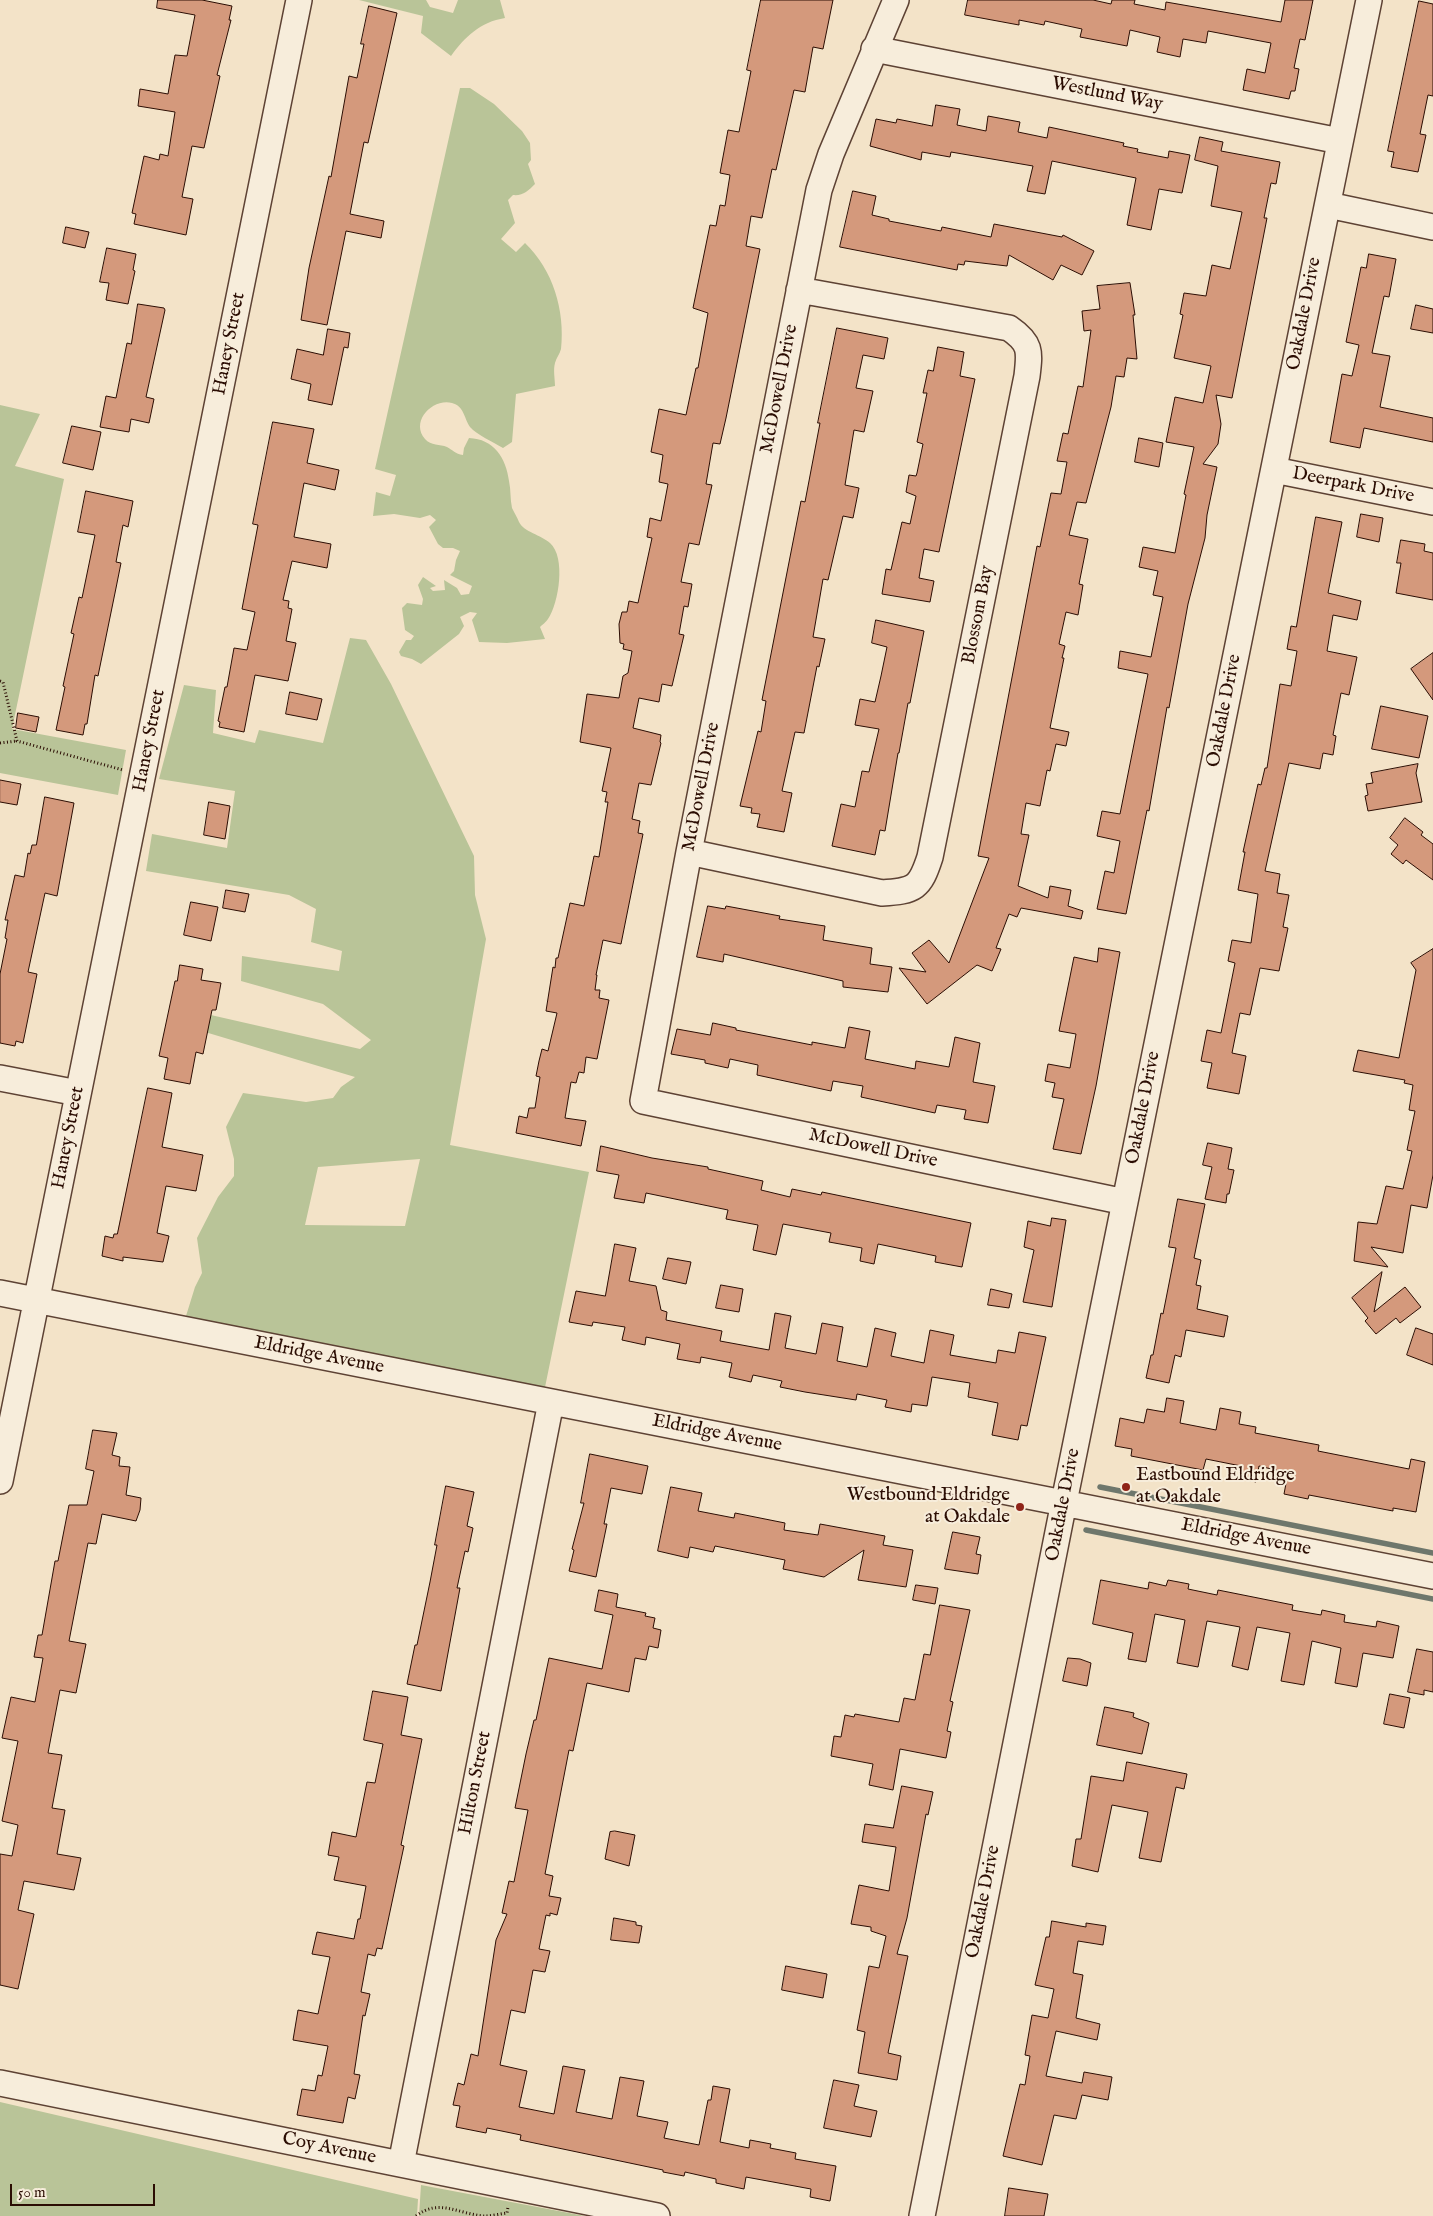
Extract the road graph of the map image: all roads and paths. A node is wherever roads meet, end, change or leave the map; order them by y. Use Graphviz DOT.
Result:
graph roads {
  1 [pos="299,0"];
  2 [pos="896,0"];
  3 [pos="1369,0"];
  4 [pos="874,49"];
  5 [pos="1340,141"];
  6 [pos="1328,205"];
  7 [pos="1433,227"];
  8 [pos="799,290"];
  9 [pos="1274,470"];
  10 [pos="1433,502"];
  11 [pos="0,681"];
  12 [pos="17,741"];
  13 [pos="0,743"];
  14 [pos="143,775"];
  15 [pos="689,852"];
  16 [pos="0,1078"];
  17 [pos="78,1092"];
  18 [pos="1125,1202"];
  19 [pos="0,1293"];
  20 [pos="36,1301"];
  21 [pos="551,1402"];
  22 [pos="0,1481"];
  23 [pos="1064,1502"];
  24 [pos="1433,1576"];
  25 [pos="0,2083"];
  26 [pos="400,2164"];
  27 [pos="512,2186"];
  28 [pos="416,2216"];
  29 [pos="657,2216"];
  30 [pos="922,2216"];
  1 -- 14 [label="street, Haney Street"];
  2 -- 4 [label="street, McDowell Drive"];
  3 -- 5 [label="street, Oakdale Drive"];
  4 -- 5 [label="street, Westlund Way"];
  4 -- 8 [label="street, McDowell Drive"];
  5 -- 6 [label="street, Oakdale Drive"];
  6 -- 7 [label="street"];
  6 -- 9 [label="street, Oakdale Drive"];
  8 -- 15 [label="street, McDowell Drive"];
  8 -- 15 [label="street, Blossom Bay"];
  9 -- 10 [label="street, Deerpark Drive"];
  9 -- 18 [label="street, Oakdale Drive"];
  11 -- 12 [label="path"];
  12 -- 13 [label="path"];
  12 -- 14 [label="path"];
  14 -- 17 [label="street, Haney Street"];
  15 -- 18 [label="street, McDowell Drive"];
  16 -- 17 [label="street"];
  17 -- 20 [label="street, Haney Street"];
  18 -- 23 [label="street, Oakdale Drive"];
  19 -- 20 [label="street, Eldridge Avenue"];
  20 -- 21 [label="street, Eldridge Avenue"];
  20 -- 22 [label="street, Haney Street"];
  21 -- 23 [label="street, Eldridge Avenue"];
  21 -- 26 [label="street, Hilton Street"];
  23 -- 24 [label="street, Eldridge Avenue"];
  23 -- 30 [label="street, Oakdale Drive"];
  25 -- 26 [label="street, Coy Avenue"];
  26 -- 27 [label="street, Coy Avenue"];
  27 -- 28 [label="path"];
  27 -- 29 [label="street, Coy Avenue"];
}
